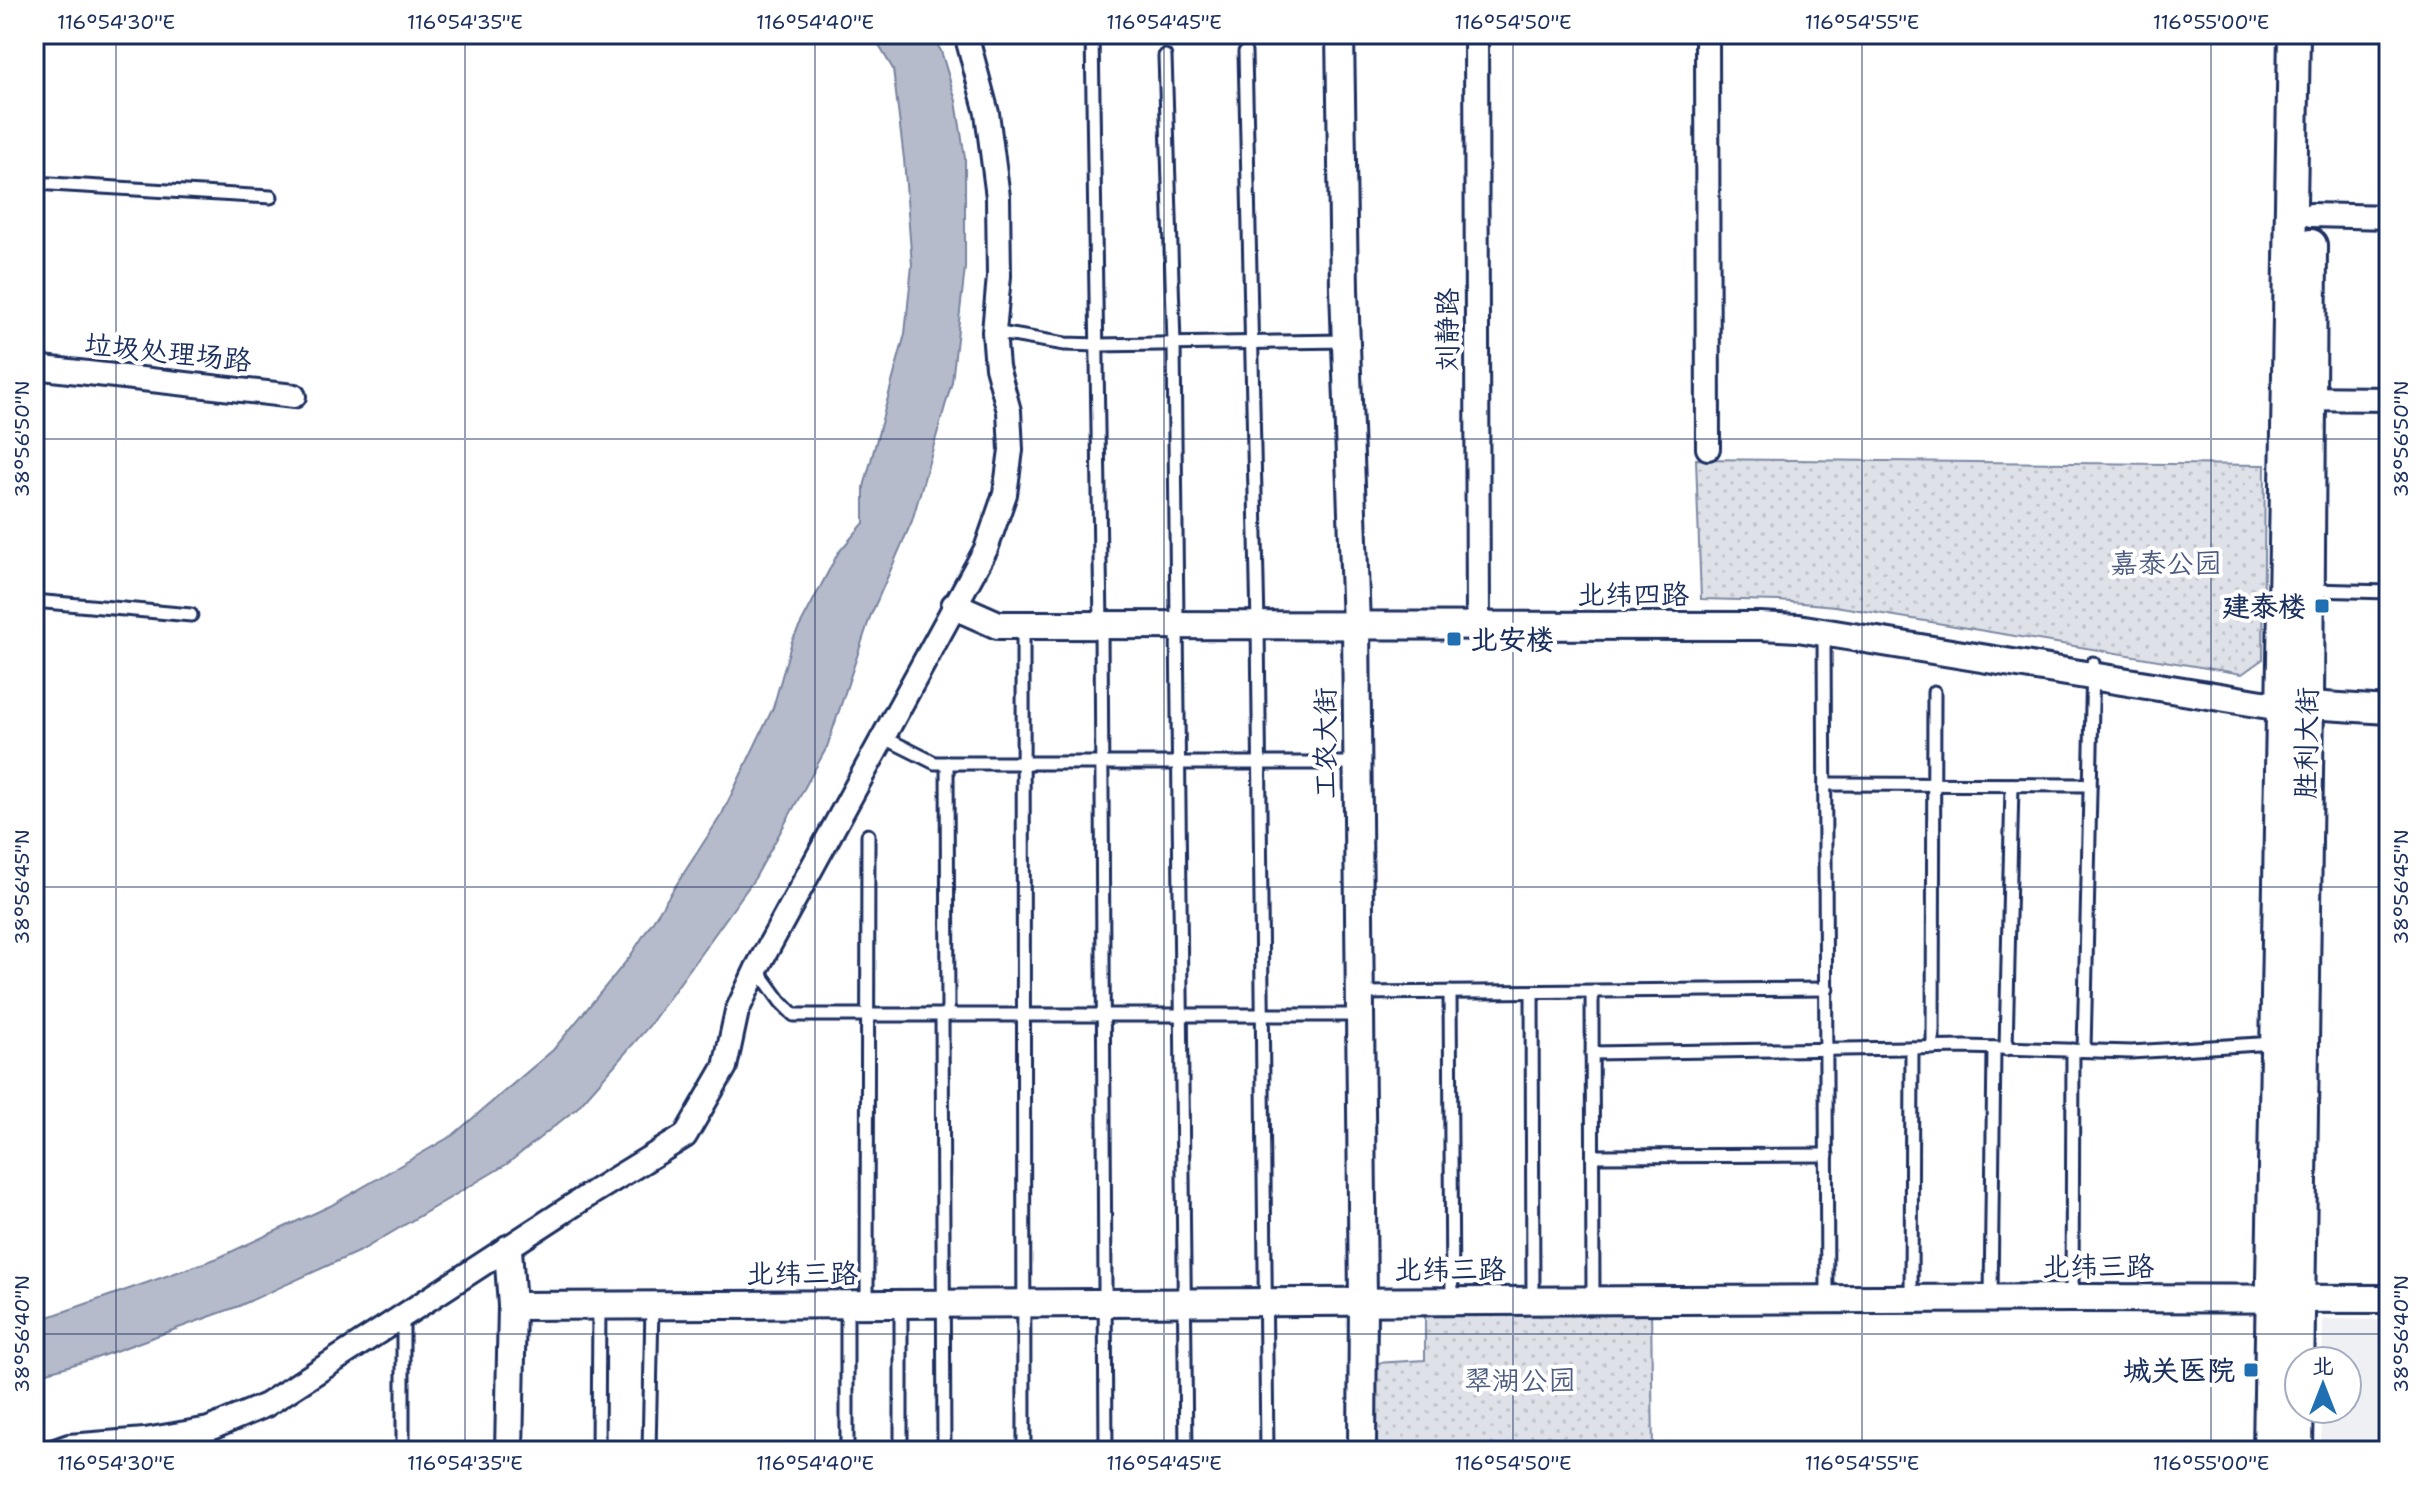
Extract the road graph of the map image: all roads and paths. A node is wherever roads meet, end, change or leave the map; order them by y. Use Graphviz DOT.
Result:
graph roads {
  1 [pos="966,34"];
  2 [pos="1092,34"];
  3 [pos="1340,34"];
  4 [pos="1350,34"];
  5 [pos="1476,34"];
  6 [pos="1707,34"];
  7 [pos="2294,34"];
  8 [pos="2314,34"];
  9 [pos="1245,52"];
  10 [pos="1165,56"];
  11 [pos="34,183"];
  12 [pos="271,197"];
  13 [pos="2311,215"];
  14 [pos="2389,217"];
  15 [pos="994,332"];
  16 [pos="1346,341"];
  17 [pos="1253,343"];
  18 [pos="1174,344"];
  19 [pos="1098,345"];
  20 [pos="34,367"];
  21 [pos="294,396"];
  22 [pos="2298,398"];
  23 [pos="2389,399"];
  24 [pos="1708,448"];
  25 [pos="2307,590"];
  26 [pos="2389,592"];
  27 [pos="34,601"];
  28 [pos="955,606"];
  29 [pos="191,615"];
  30 [pos="1361,619"];
  31 [pos="1478,619"];
  32 [pos="1023,625"];
  33 [pos="1101,625"];
  34 [pos="1177,625"];
  35 [pos="1258,625"];
  36 [pos="1824,626"];
  37 [pos="2093,670"];
  38 [pos="1934,692"];
  39 [pos="2290,702"];
  40 [pos="2389,710"];
  41 [pos="883,737"];
  42 [pos="947,763"];
  43 [pos="1025,763"];
  44 [pos="1101,763"];
  45 [pos="1179,763"];
  46 [pos="1260,763"];
  47 [pos="1357,763"];
  48 [pos="1825,784"];
  49 [pos="1933,784"];
  50 [pos="2012,785"];
  51 [pos="2090,785"];
  52 [pos="868,835"];
  53 [pos="757,968"];
  54 [pos="1827,989"];
  55 [pos="1450,992"];
  56 [pos="1532,992"];
  57 [pos="1592,992"];
  58 [pos="1358,1004"];
  59 [pos="869,1015"];
  60 [pos="945,1015"];
  61 [pos="1025,1015"];
  62 [pos="1103,1015"];
  63 [pos="1182,1015"];
  64 [pos="1263,1015"];
  65 [pos="2288,1043"];
  66 [pos="1912,1048"];
  67 [pos="1933,1048"];
  68 [pos="2000,1048"];
  69 [pos="1827,1050"];
  70 [pos="2078,1050"];
  71 [pos="1592,1053"];
  72 [pos="1827,1155"];
  73 [pos="1593,1156"];
  74 [pos="508,1249"];
  75 [pos="2072,1298"];
  76 [pos="2285,1298"];
  77 [pos="1827,1299"];
  78 [pos="1911,1299"];
  79 [pos="1991,1299"];
  80 [pos="2389,1299"];
  81 [pos="1593,1300"];
  82 [pos="1363,1301"];
  83 [pos="1452,1301"];
  84 [pos="1533,1301"];
  85 [pos="1186,1302"];
  86 [pos="1267,1302"];
  87 [pos="1025,1303"];
  88 [pos="1106,1303"];
  89 [pos="857,1304"];
  90 [pos="901,1304"];
  91 [pos="943,1304"];
  92 [pos="652,1305"];
  93 [pos="512,1306"];
  94 [pos="599,1306"];
  95 [pos="403,1316"];
  96 [pos="55,1451"];
  97 [pos="403,1451"];
  98 [pos="509,1451"];
  99 [pos="598,1451"];
  100 [pos="649,1451"];
  101 [pos="847,1451"];
  102 [pos="901,1451"];
  103 [pos="944,1451"];
  104 [pos="1024,1451"];
  105 [pos="1106,1451"];
  106 [pos="1186,1451"];
  107 [pos="1267,1451"];
  108 [pos="1362,1451"];
  109 [pos="2269,1451"];
  110 [pos="2297,1451"];
  1 -- 15 [label="street"];
  2 -- 19 [label="lane"];
  3 -- 16 [label="street, 工农大街"];
  4 -- 30 [label="street, 工农大街"];
  5 -- 31 [label="street, 刘静路"];
  6 -- 24 [label="street"];
  7 -- 22 [label="main road, 胜利大街"];
  8 -- 13 [label="main road, 胜利大街"];
  9 -- 17 [label="lane"];
  10 -- 18 [label="lane"];
  11 -- 12 [label="lane"];
  13 -- 14 [label="street"];
  13 -- 22 [label="main road, 胜利大街"];
  15 -- 19 [label="lane"];
  15 -- 28 [label="street"];
  16 -- 17 [label="lane"];
  16 -- 30 [label="street, 工农大街"];
  17 -- 18 [label="lane"];
  17 -- 35 [label="lane"];
  18 -- 19 [label="lane"];
  18 -- 34 [label="lane"];
  19 -- 33 [label="lane"];
  20 -- 21 [label="street, 垃圾处理场路"];
  22 -- 23 [label="street"];
  22 -- 25 [label="main road, 胜利大街"];
  22 -- 39 [label="main road, 胜利大街"];
  25 -- 26 [label="lane"];
  25 -- 39 [label="main road, 胜利大街"];
  27 -- 29 [label="lane"];
  28 -- 32 [label="street, 北纬四路"];
  28 -- 41 [label="street"];
  30 -- 31 [label="street, 北纬四路"];
  30 -- 35 [label="street, 北纬四路"];
  30 -- 47 [label="street, 工农大街"];
  31 -- 36 [label="street, 北纬四路"];
  32 -- 33 [label="street, 北纬四路"];
  32 -- 43 [label="lane"];
  33 -- 34 [label="street, 北纬四路"];
  33 -- 44 [label="lane"];
  34 -- 35 [label="street, 北纬四路"];
  34 -- 45 [label="lane"];
  35 -- 46 [label="lane"];
  36 -- 37 [label="street, 北纬四路"];
  36 -- 48 [label="lane"];
  37 -- 39 [label="street, 北纬四路"];
  37 -- 51 [label="lane"];
  38 -- 49 [label="lane"];
  39 -- 40 [label="street, 北纬四路"];
  39 -- 65 [label="main road"];
  41 -- 42 [label="lane"];
  41 -- 53 [label="street"];
  42 -- 43 [label="lane"];
  42 -- 60 [label="lane"];
  43 -- 44 [label="lane"];
  43 -- 61 [label="lane"];
  44 -- 45 [label="lane"];
  44 -- 62 [label="lane"];
  45 -- 46 [label="lane"];
  45 -- 63 [label="lane"];
  46 -- 47 [label="lane"];
  46 -- 64 [label="lane"];
  47 -- 58 [label="street, 工农大街"];
  48 -- 49 [label="lane"];
  48 -- 54 [label="lane"];
  49 -- 50 [label="lane"];
  49 -- 67 [label="lane"];
  50 -- 51 [label="lane"];
  50 -- 68 [label="lane"];
  51 -- 70 [label="lane"];
  52 -- 59 [label="lane"];
  53 -- 59 [label="lane"];
  53 -- 74 [label="street"];
  54 -- 57 [label="lane"];
  54 -- 69 [label="lane"];
  55 -- 56 [label="lane"];
  55 -- 58 [label="lane"];
  55 -- 83 [label="lane"];
  56 -- 57 [label="lane"];
  56 -- 84 [label="lane"];
  57 -- 71 [label="lane"];
  58 -- 64 [label="lane"];
  58 -- 82 [label="street, 工农大街"];
  59 -- 60 [label="lane"];
  59 -- 89 [label="lane"];
  60 -- 61 [label="lane"];
  60 -- 91 [label="lane"];
  61 -- 62 [label="lane"];
  61 -- 87 [label="lane"];
  62 -- 63 [label="lane"];
  62 -- 88 [label="lane"];
  63 -- 64 [label="lane"];
  63 -- 85 [label="lane"];
  64 -- 86 [label="lane"];
  65 -- 70 [label="lane"];
  65 -- 76 [label="main road"];
  66 -- 67 [label="lane"];
  66 -- 69 [label="lane"];
  66 -- 78 [label="lane"];
  67 -- 68 [label="lane"];
  68 -- 70 [label="lane"];
  68 -- 79 [label="lane"];
  69 -- 71 [label="lane"];
  69 -- 72 [label="lane"];
  70 -- 75 [label="lane"];
  71 -- 73 [label="lane"];
  72 -- 73 [label="lane"];
  72 -- 77 [label="lane"];
  73 -- 81 [label="lane"];
  74 -- 93 [label="street"];
  74 -- 95 [label="street"];
  75 -- 76 [label="street, 北纬三路"];
  75 -- 79 [label="street, 北纬三路"];
  76 -- 80 [label="street, 北纬三路"];
  76 -- 109 [label="main road"];
  76 -- 110 [label="main road"];
  77 -- 78 [label="street, 北纬三路"];
  77 -- 81 [label="street, 北纬三路"];
  78 -- 79 [label="street, 北纬三路"];
  81 -- 84 [label="street, 北纬三路"];
  82 -- 83 [label="street, 北纬三路"];
  82 -- 86 [label="street, 北纬三路"];
  82 -- 108 [label="street, 工农大街"];
  83 -- 84 [label="street, 北纬三路"];
  85 -- 86 [label="street, 北纬三路"];
  85 -- 88 [label="street, 北纬三路"];
  85 -- 106 [label="lane"];
  86 -- 107 [label="lane"];
  87 -- 88 [label="street, 北纬三路"];
  87 -- 91 [label="street, 北纬三路"];
  87 -- 104 [label="lane"];
  88 -- 105 [label="lane"];
  89 -- 90 [label="street, 北纬三路"];
  89 -- 92 [label="street, 北纬三路"];
  89 -- 101 [label="lane"];
  90 -- 91 [label="street, 北纬三路"];
  90 -- 102 [label="lane"];
  91 -- 103 [label="lane"];
  92 -- 94 [label="street, 北纬三路"];
  92 -- 100 [label="lane"];
  93 -- 94 [label="street, 北纬三路"];
  93 -- 98 [label="street"];
  94 -- 99 [label="lane"];
  95 -- 96 [label="street"];
  95 -- 97 [label="lane"];
}
